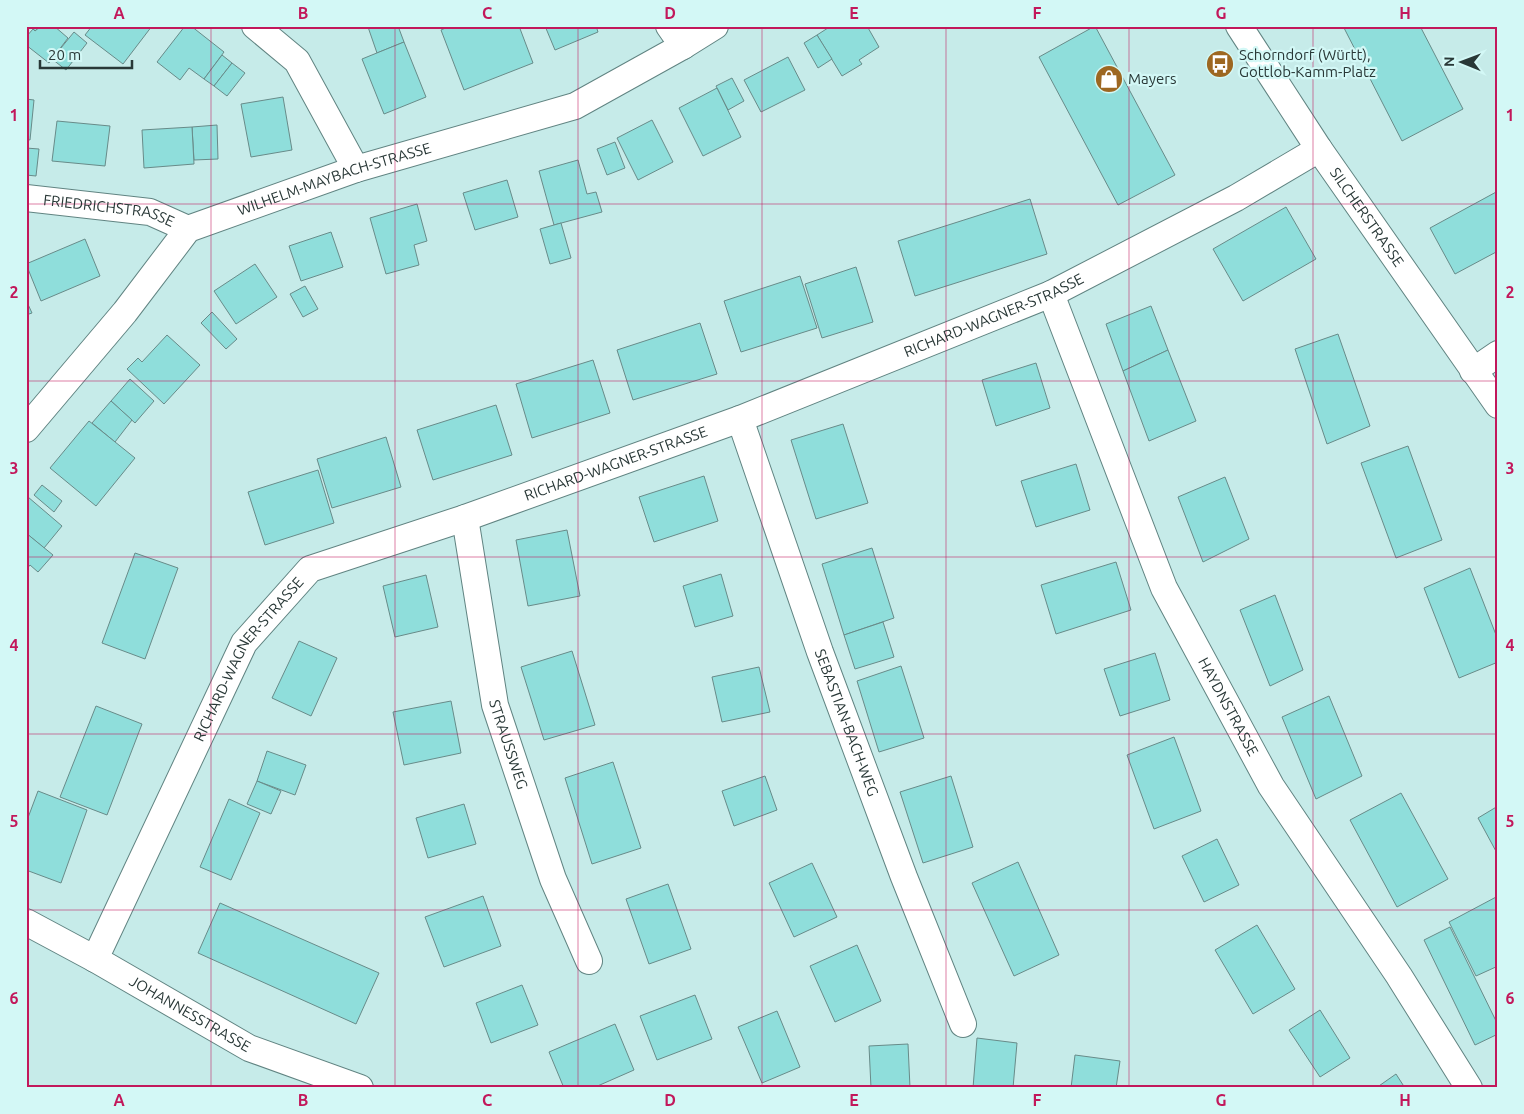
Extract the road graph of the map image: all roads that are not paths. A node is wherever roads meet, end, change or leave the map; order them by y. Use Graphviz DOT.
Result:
graph roads {
  1 [pos="256,26"];
  2 [pos="715,26"];
  3 [pos="1239,26"];
  4 [pos="676,36"];
  5 [pos="1319,149"];
  6 [pos="356,169"];
  7 [pos="26,198"];
  8 [pos="188,229"];
  9 [pos="1051,294"];
  10 [pos="1498,354"];
  11 [pos="1473,371"];
  12 [pos="1498,406"];
  13 [pos="740,419"];
  14 [pos="26,429"];
  15 [pos="465,518"];
  16 [pos="26,922"];
  17 [pos="95,959"];
  18 [pos="589,960"];
  19 [pos="963,1024"];
  20 [pos="360,1088"];
  21 [pos="1468,1088"];
  1 -- 6 [label="street"];
  2 -- 4 [label="street, WILHELM-MAYBACH-STRASSE"];
  3 -- 5 [label="street, SILCHERSTRASSE"];
  4 -- 6 [label="street, WILHELM-MAYBACH-STRASSE"];
  5 -- 9 [label="street, RICHARD-WAGNER-STRASSE"];
  5 -- 11 [label="street, SILCHERSTRASSE"];
  6 -- 8 [label="street, WILHELM-MAYBACH-STRASSE"];
  7 -- 8 [label="street, FRIEDRICHSTRASSE"];
  8 -- 14 [label="street"];
  9 -- 13 [label="street, RICHARD-WAGNER-STRASSE"];
  9 -- 21 [label="street, HAYDNSTRASSE"];
  10 -- 11 [label="street"];
  11 -- 12 [label="street, SILCHERSTRASSE"];
  13 -- 15 [label="street, RICHARD-WAGNER-STRASSE"];
  13 -- 19 [label="street, SEBASTIAN-BACH-WEG"];
  15 -- 17 [label="street, RICHARD-WAGNER-STRASSE"];
  15 -- 18 [label="street, STRAUSSWEG"];
  16 -- 17 [label="street, JOHANNESSTRASSE"];
  17 -- 20 [label="street, JOHANNESSTRASSE"];
}
